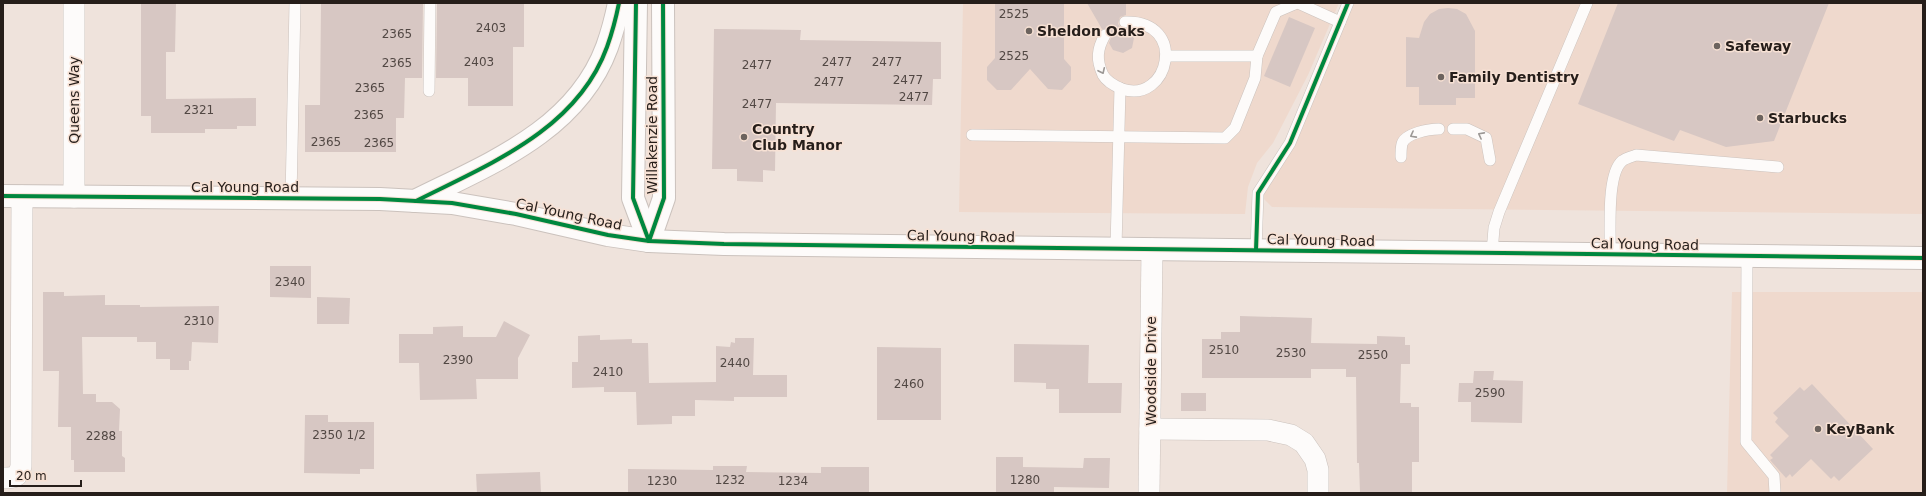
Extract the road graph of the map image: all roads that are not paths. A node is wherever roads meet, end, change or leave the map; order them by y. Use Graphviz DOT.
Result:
graph roads {
  1 [pos="74,3"];
  2 [pos="295,3"];
  3 [pos="430,3"];
  4 [pos="619,3"];
  5 [pos="636,3"];
  6 [pos="663,3"];
  7 [pos="1298,3"];
  8 [pos="1348,3"];
  9 [pos="1587,3"];
  10 [pos="1125,22"];
  11 [pos="1340,22"];
  12 [pos="1105,35"];
  13 [pos="1166,56"];
  14 [pos="1257,56"];
  15 [pos="1120,88"];
  16 [pos="430,91"];
  17 [pos="1439,129"];
  18 [pos="1453,129"];
  19 [pos="972,135"];
  20 [pos="1120,137"];
  21 [pos="1401,157"];
  22 [pos="1490,160"];
  23 [pos="1778,167"];
  24 [pos="13,196"];
  25 [pos="74,197"];
  26 [pos="291,198"];
  27 [pos="415,201"];
  28 [pos="649,241"];
  29 [pos="1116,248"];
  30 [pos="1152,249"];
  31 [pos="1256,250"];
  32 [pos="1492,253"];
  33 [pos="1610,254"];
  34 [pos="1747,256"];
  35 [pos="1923,258"];
  36 [pos="1150,429"];
  37 [pos="3,478"];
  38 [pos="1149,493"];
  39 [pos="1318,493"];
  40 [pos="1775,493"];
  1 -- 25 [label="street, Queens Way"];
  2 -- 26 [label="lane"];
  3 -- 16 [label="lane"];
  4 -- 27 [label="main road"];
  5 -- 28 [label="main road, Willakenzie Road"];
  6 -- 28 [label="main road, Willakenzie Road"];
  7 -- 11 [label="lane"];
  7 -- 14 [label="lane"];
  8 -- 11 [label="lane"];
  9 -- 32 [label="lane"];
  10 -- 13 [label="lane"];
  11 -- 31 [label="lane"];
  12 -- 15 [label="lane, one-way"];
  13 -- 14 [label="lane"];
  13 -- 15 [label="lane"];
  14 -- 20 [label="lane"];
  15 -- 20 [label="lane"];
  17 -- 21 [label="lane, one-way"];
  22 -- 18 [label="lane, one-way"];
  19 -- 20 [label="lane"];
  20 -- 29 [label="lane"];
  23 -- 33 [label="lane"];
  24 -- 25 [label="main road, Cal Young Road"];
  24 -- 37 [label="street"];
  25 -- 26 [label="main road, Cal Young Road"];
  26 -- 27 [label="main road, Cal Young Road"];
  27 -- 28 [label="main road, Cal Young Road"];
  28 -- 29 [label="main road, Cal Young Road"];
  29 -- 30 [label="main road, Cal Young Road"];
  30 -- 31 [label="main road, Cal Young Road"];
  30 -- 36 [label="street, Woodside Drive"];
  31 -- 32 [label="main road, Cal Young Road"];
  32 -- 33 [label="main road, Cal Young Road"];
  33 -- 34 [label="main road, Cal Young Road"];
  34 -- 35 [label="main road, Cal Young Road"];
  34 -- 40 [label="lane"];
  36 -- 38 [label="street, Woodside Drive"];
  36 -- 39 [label="street"];
}
